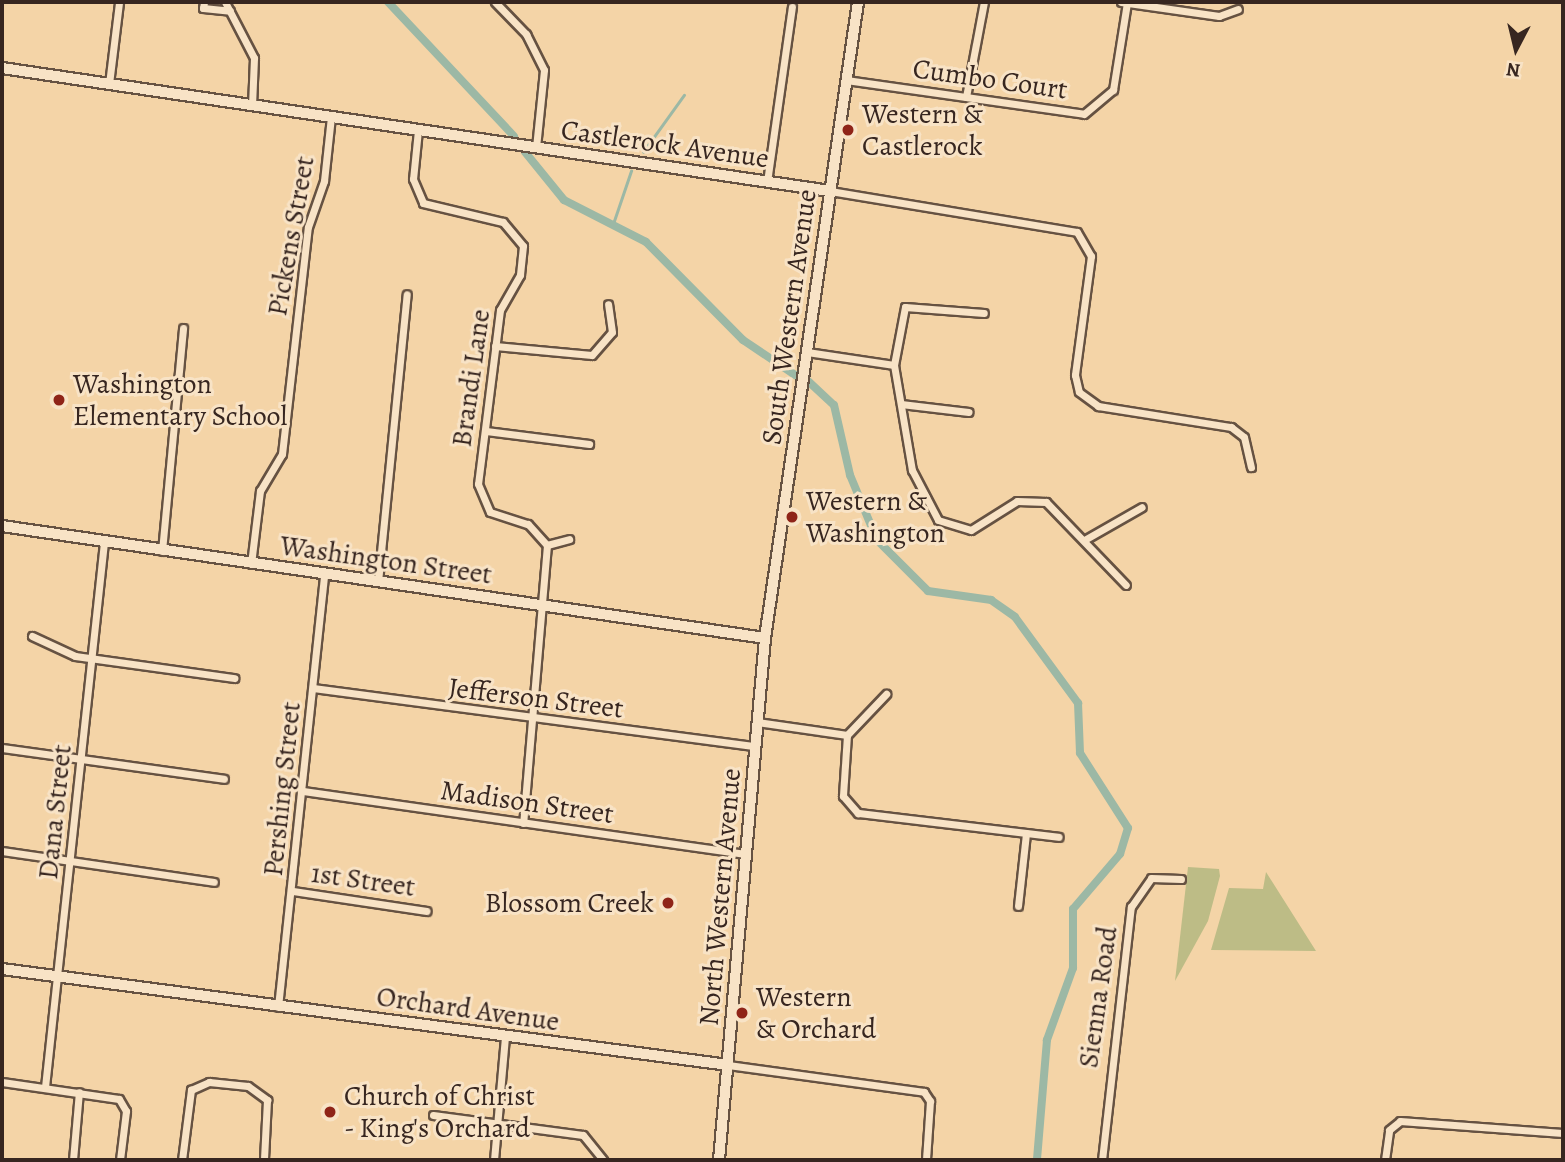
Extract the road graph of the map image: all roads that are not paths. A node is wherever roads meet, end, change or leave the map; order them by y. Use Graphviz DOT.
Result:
graph roads {
  1 [pos="118,2"];
  2 [pos="204,2"];
  3 [pos="225,2"];
  4 [pos="495,2"];
  5 [pos="858,2"];
  6 [pos="984,2"];
  7 [pos="1121,2"];
  8 [pos="1128,3"];
  9 [pos="792,7"];
  10 [pos="1238,9"];
  11 [pos="230,10"];
  12 [pos="2,68"];
  13 [pos="846,80"];
  14 [pos="109,84"];
  15 [pos="966,97"];
  16 [pos="252,106"];
  17 [pos="331,117"];
  18 [pos="418,130"];
  19 [pos="536,148"];
  20 [pos="767,182"];
  21 [pos="830,191"];
  22 [pos="407,293"];
  23 [pos="608,304"];
  24 [pos="984,313"];
  25 [pos="183,328"];
  26 [pos="495,346"];
  27 [pos="807,352"];
  28 [pos="894,365"];
  29 [pos="901,404"];
  30 [pos="969,412"];
  31 [pos="486,431"];
  32 [pos="589,444"];
  33 [pos="1251,467"];
  34 [pos="1142,508"];
  35 [pos="2,526"];
  36 [pos="1086,538"];
  37 [pos="569,539"];
  38 [pos="104,542"];
  39 [pos="547,545"];
  40 [pos="162,551"];
  41 [pos="251,564"];
  42 [pos="324,574"];
  43 [pos="378,582"];
  44 [pos="1126,585"];
  45 [pos="541,605"];
  46 [pos="32,636"];
  47 [pos="765,638"];
  48 [pos="93,657"];
  49 [pos="234,678"];
  50 [pos="313,688"];
  51 [pos="886,694"];
  52 [pos="534,720"];
  53 [pos="757,722"];
  54 [pos="847,735"];
  55 [pos="755,746"];
  56 [pos="2,748"];
  57 [pos="82,759"];
  58 [pos="224,779"];
  59 [pos="303,791"];
  60 [pos="523,823"];
  61 [pos="1026,833"];
  62 [pos="1059,836"];
  63 [pos="2,851"];
  64 [pos="746,854"];
  65 [pos="71,861"];
  66 [pos="1181,879"];
  67 [pos="214,883"];
  68 [pos="293,891"];
  69 [pos="1018,906"];
  70 [pos="427,911"];
  71 [pos="2,969"];
  72 [pos="58,976"];
  73 [pos="278,1007"];
  74 [pos="505,1037"];
  75 [pos="727,1065"];
  76 [pos="2,1082"];
  77 [pos="46,1087"];
  78 [pos="79,1092"];
  79 [pos="433,1115"];
  80 [pos="497,1124"];
  81 [pos="1563,1133"];
  82 [pos="73,1160"];
  83 [pos="120,1160"];
  84 [pos="182,1160"];
  85 [pos="264,1160"];
  86 [pos="494,1160"];
  87 [pos="603,1160"];
  88 [pos="719,1160"];
  89 [pos="926,1160"];
  90 [pos="1102,1160"];
  91 [pos="1385,1160"];
  1 -- 14 [label="street"];
  2 -- 11 [label="street"];
  3 -- 11 [label="street"];
  4 -- 19 [label="street"];
  5 -- 13 [label="street, South Western Avenue"];
  6 -- 15 [label="street"];
  7 -- 8 [label="street"];
  8 -- 10 [label="street"];
  8 -- 15 [label="street, Cumbo Court"];
  9 -- 20 [label="street"];
  11 -- 16 [label="street"];
  12 -- 14 [label="street, Castlerock Avenue"];
  13 -- 15 [label="street, Cumbo Court"];
  13 -- 21 [label="street, South Western Avenue"];
  14 -- 16 [label="street, Castlerock Avenue"];
  16 -- 17 [label="street, Castlerock Avenue"];
  17 -- 18 [label="street, Castlerock Avenue"];
  17 -- 41 [label="street, Pickens Street"];
  18 -- 19 [label="street, Castlerock Avenue"];
  18 -- 26 [label="street, Brandi Lane"];
  19 -- 20 [label="street, Castlerock Avenue"];
  20 -- 21 [label="street, Castlerock Avenue"];
  21 -- 27 [label="street, South Western Avenue"];
  21 -- 33 [label="street, Castlerock Avenue"];
  22 -- 43 [label="street"];
  23 -- 26 [label="street"];
  24 -- 28 [label="street"];
  25 -- 40 [label="street"];
  26 -- 31 [label="street, Brandi Lane"];
  27 -- 28 [label="street"];
  27 -- 47 [label="street, South Western Avenue"];
  28 -- 29 [label="street"];
  29 -- 30 [label="street"];
  29 -- 36 [label="street"];
  31 -- 32 [label="street"];
  31 -- 39 [label="street, Brandi Lane"];
  34 -- 36 [label="street"];
  35 -- 38 [label="street, Washington Street"];
  36 -- 44 [label="street"];
  37 -- 39 [label="street"];
  38 -- 40 [label="street, Washington Street"];
  38 -- 48 [label="street, Dana Street"];
  39 -- 45 [label="street"];
  40 -- 41 [label="street, Washington Street"];
  41 -- 42 [label="street, Washington Street"];
  42 -- 43 [label="street, Washington Street"];
  42 -- 50 [label="street, Pershing Street"];
  43 -- 45 [label="street, Washington Street"];
  45 -- 47 [label="street, Washington Street"];
  45 -- 52 [label="street"];
  46 -- 48 [label="street"];
  47 -- 53 [label="street, North Western Avenue"];
  48 -- 49 [label="street"];
  48 -- 57 [label="street, Dana Street"];
  50 -- 52 [label="street, Jefferson Street"];
  50 -- 59 [label="street, Pershing Street"];
  51 -- 54 [label="street"];
  52 -- 55 [label="street, Jefferson Street"];
  52 -- 60 [label="street"];
  53 -- 54 [label="street"];
  53 -- 55 [label="street, North Western Avenue"];
  54 -- 61 [label="street"];
  55 -- 64 [label="street, North Western Avenue"];
  56 -- 57 [label="street"];
  57 -- 58 [label="street"];
  57 -- 65 [label="street, Dana Street"];
  59 -- 60 [label="street, Madison Street"];
  59 -- 68 [label="street, Pershing Street"];
  60 -- 64 [label="street, Madison Street"];
  61 -- 62 [label="street"];
  61 -- 69 [label="street"];
  63 -- 65 [label="street"];
  64 -- 75 [label="street, North Western Avenue"];
  65 -- 67 [label="street"];
  65 -- 72 [label="street, Dana Street"];
  66 -- 90 [label="street, Sienna Road"];
  68 -- 70 [label="street, 1st Street"];
  68 -- 73 [label="street, Pershing Street"];
  71 -- 72 [label="street, Orchard Avenue"];
  72 -- 73 [label="street, Orchard Avenue"];
  72 -- 77 [label="street, Dana Street"];
  73 -- 74 [label="street, Orchard Avenue"];
  74 -- 75 [label="street, Orchard Avenue"];
  74 -- 80 [label="street"];
  75 -- 88 [label="street, North Western Avenue"];
  75 -- 89 [label="street, Orchard Avenue"];
  76 -- 77 [label="street"];
  77 -- 78 [label="street"];
  78 -- 82 [label="street"];
  78 -- 83 [label="street"];
  79 -- 80 [label="street"];
  80 -- 86 [label="street"];
  80 -- 87 [label="street"];
  81 -- 91 [label="street"];
  84 -- 85 [label="street"];
}
